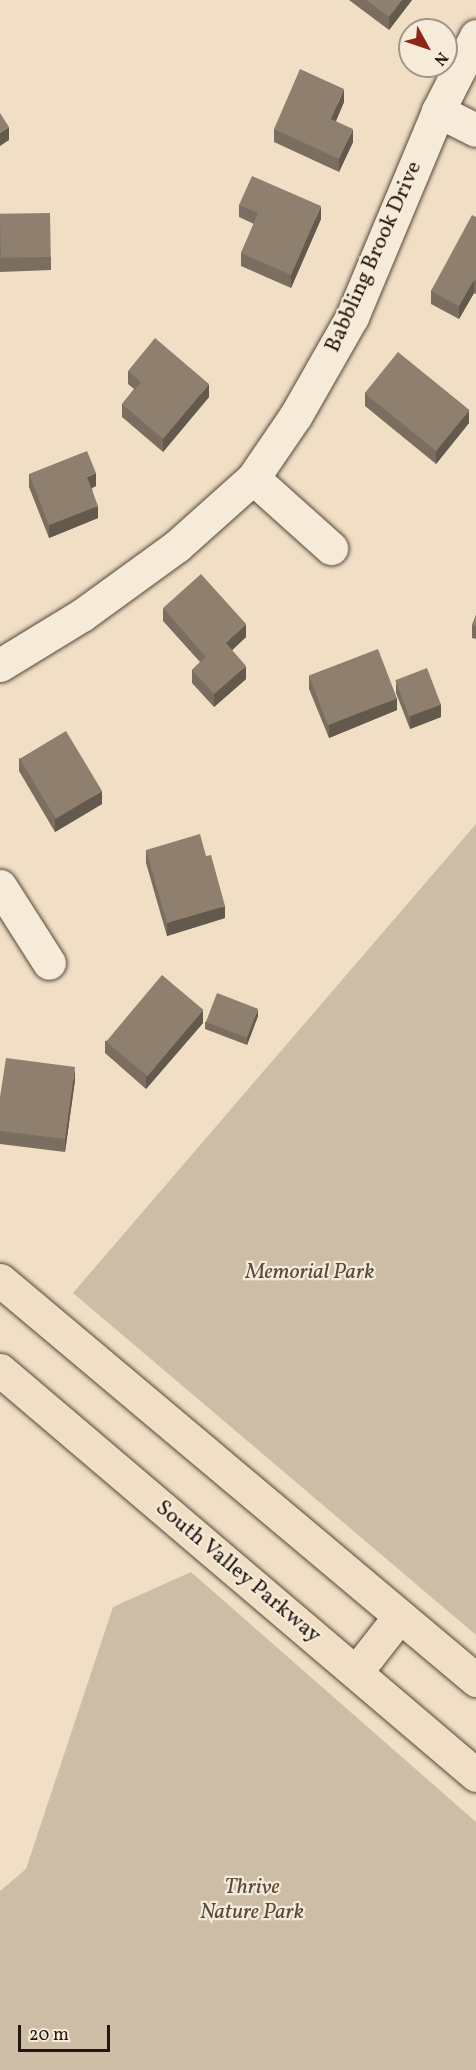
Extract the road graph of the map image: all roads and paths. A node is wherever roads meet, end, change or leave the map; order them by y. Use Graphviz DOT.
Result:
graph roads {
  1 [pos="476,36"];
  2 [pos="438,111"];
  3 [pos="476,130"];
  4 [pos="253,478"];
  5 [pos="331,548"];
  6 [pos="0,665"];
  7 [pos="0,886"];
  8 [pos="48,963"];
  9 [pos="0,1280"];
  10 [pos="0,1370"];
  11 [pos="399,1617"];
  12 [pos="356,1672"];
  13 [pos="476,1680"];
  14 [pos="476,1775"];
  1 -- 2 [label="street, Babbling Brook Drive"];
  2 -- 3 [label="street"];
  2 -- 4 [label="street, Babbling Brook Drive"];
  4 -- 5 [label="street"];
  4 -- 6 [label="street, Babbling Brook Drive"];
  7 -- 8 [label="street"];
  9 -- 11 [label="main road"];
  10 -- 12 [label="main road, South Valley Parkway"];
  11 -- 12 [label="main road"];
  11 -- 13 [label="main road"];
  12 -- 14 [label="main road, South Valley Parkway"];
}
